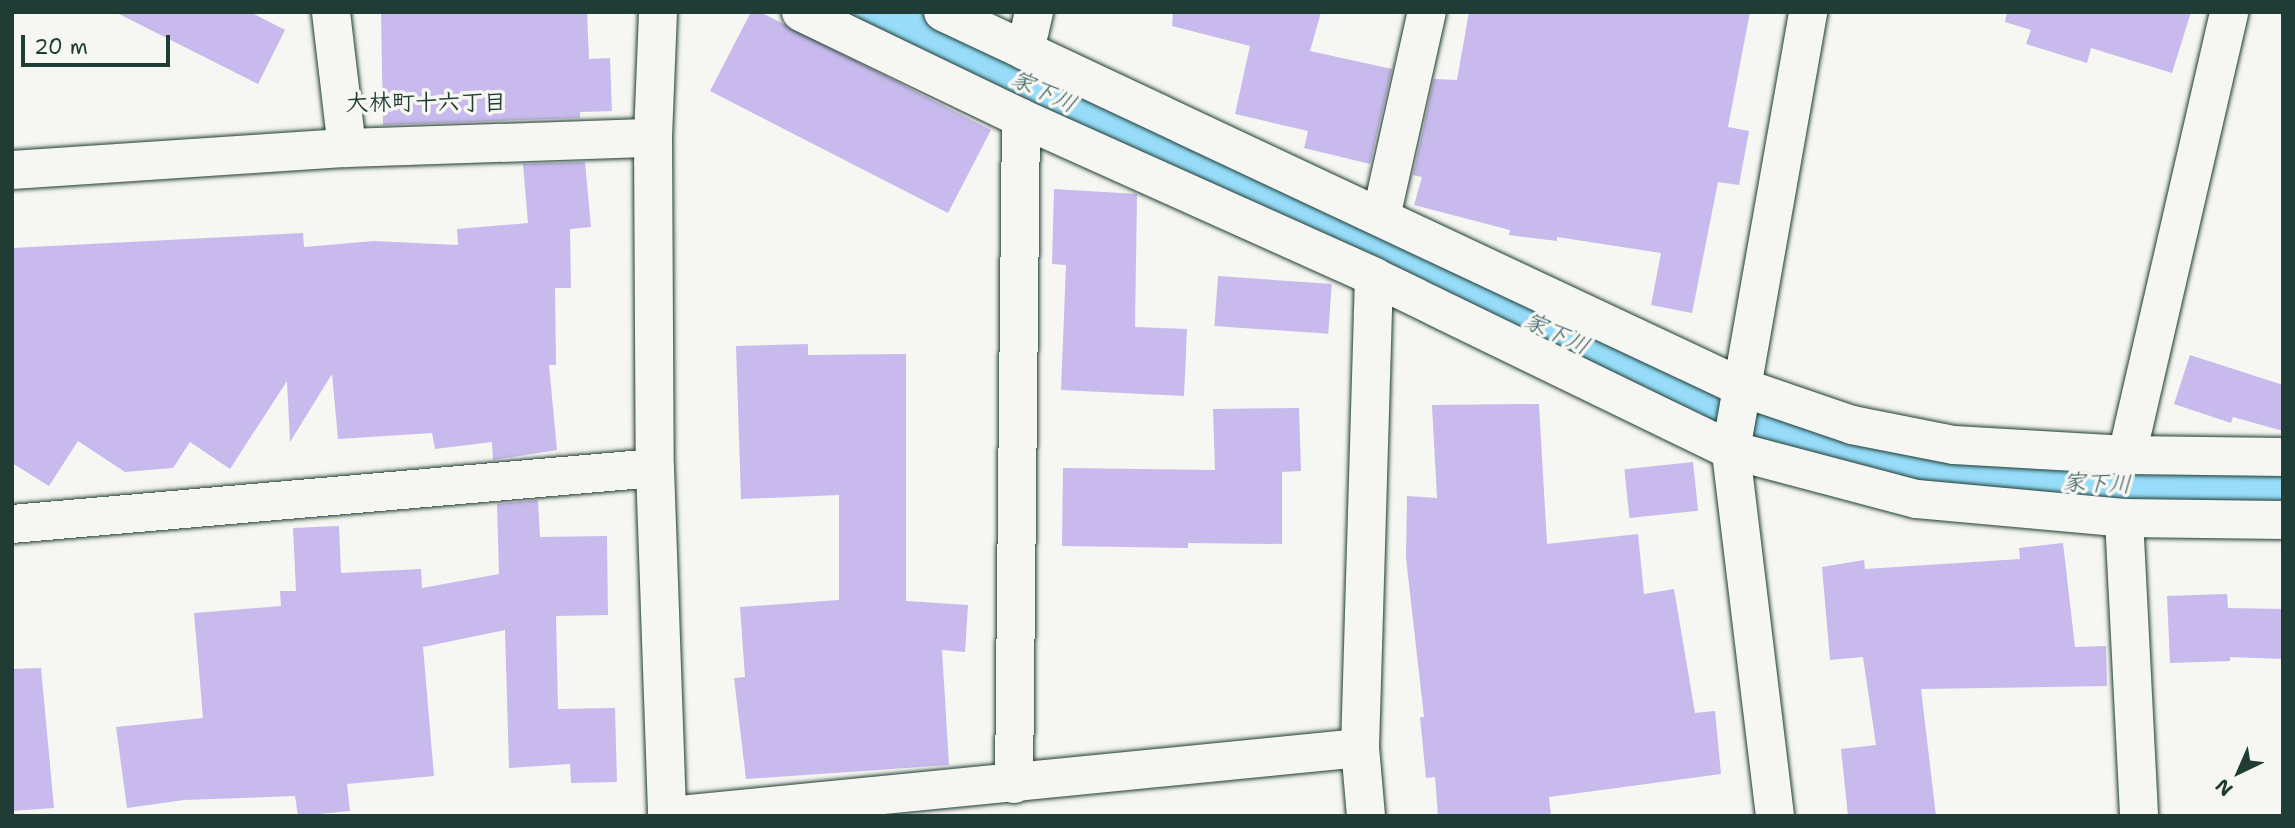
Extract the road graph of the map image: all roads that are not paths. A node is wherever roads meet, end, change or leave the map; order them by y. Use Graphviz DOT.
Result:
graph roads {
  1 [pos="331,12"];
  2 [pos="659,12"];
  3 [pos="802,12"];
  4 [pos="943,12"];
  5 [pos="1034,12"];
  6 [pos="1427,12"];
  7 [pos="1808,12"];
  8 [pos="2229,12"];
  9 [pos="1025,51"];
  10 [pos="1021,118"];
  11 [pos="653,138"];
  12 [pos="347,148"];
  13 [pos="12,170"];
  14 [pos="1381,217"];
  15 [pos="1374,277"];
  16 [pos="1741,387"];
  17 [pos="1731,450"];
  18 [pos="2127,455"];
  19 [pos="2283,457"];
  20 [pos="655,468"];
  21 [pos="2124,518"];
  22 [pos="2283,520"];
  23 [pos="12,524"];
  24 [pos="1360,748"];
  25 [pos="1014,785"];
  26 [pos="669,816"];
  27 [pos="1366,816"];
  28 [pos="1775,816"];
  29 [pos="2139,816"];
  1 -- 12 [label="street"];
  2 -- 11 [label="street"];
  3 -- 10 [label="street"];
  4 -- 9 [label="street"];
  5 -- 9 [label="street"];
  6 -- 14 [label="street"];
  7 -- 16 [label="street"];
  8 -- 18 [label="street"];
  9 -- 14 [label="street"];
  10 -- 15 [label="street"];
  10 -- 25 [label="street"];
  11 -- 12 [label="street"];
  11 -- 20 [label="street"];
  12 -- 13 [label="street"];
  14 -- 16 [label="street"];
  15 -- 17 [label="street"];
  15 -- 24 [label="street"];
  16 -- 17 [label="street"];
  16 -- 18 [label="street"];
  17 -- 21 [label="street"];
  17 -- 28 [label="street"];
  18 -- 19 [label="street"];
  20 -- 23 [label="street"];
  20 -- 26 [label="street"];
  21 -- 22 [label="street"];
  21 -- 29 [label="street"];
  24 -- 25 [label="street"];
  24 -- 27 [label="street"];
  25 -- 26 [label="street"];
}
